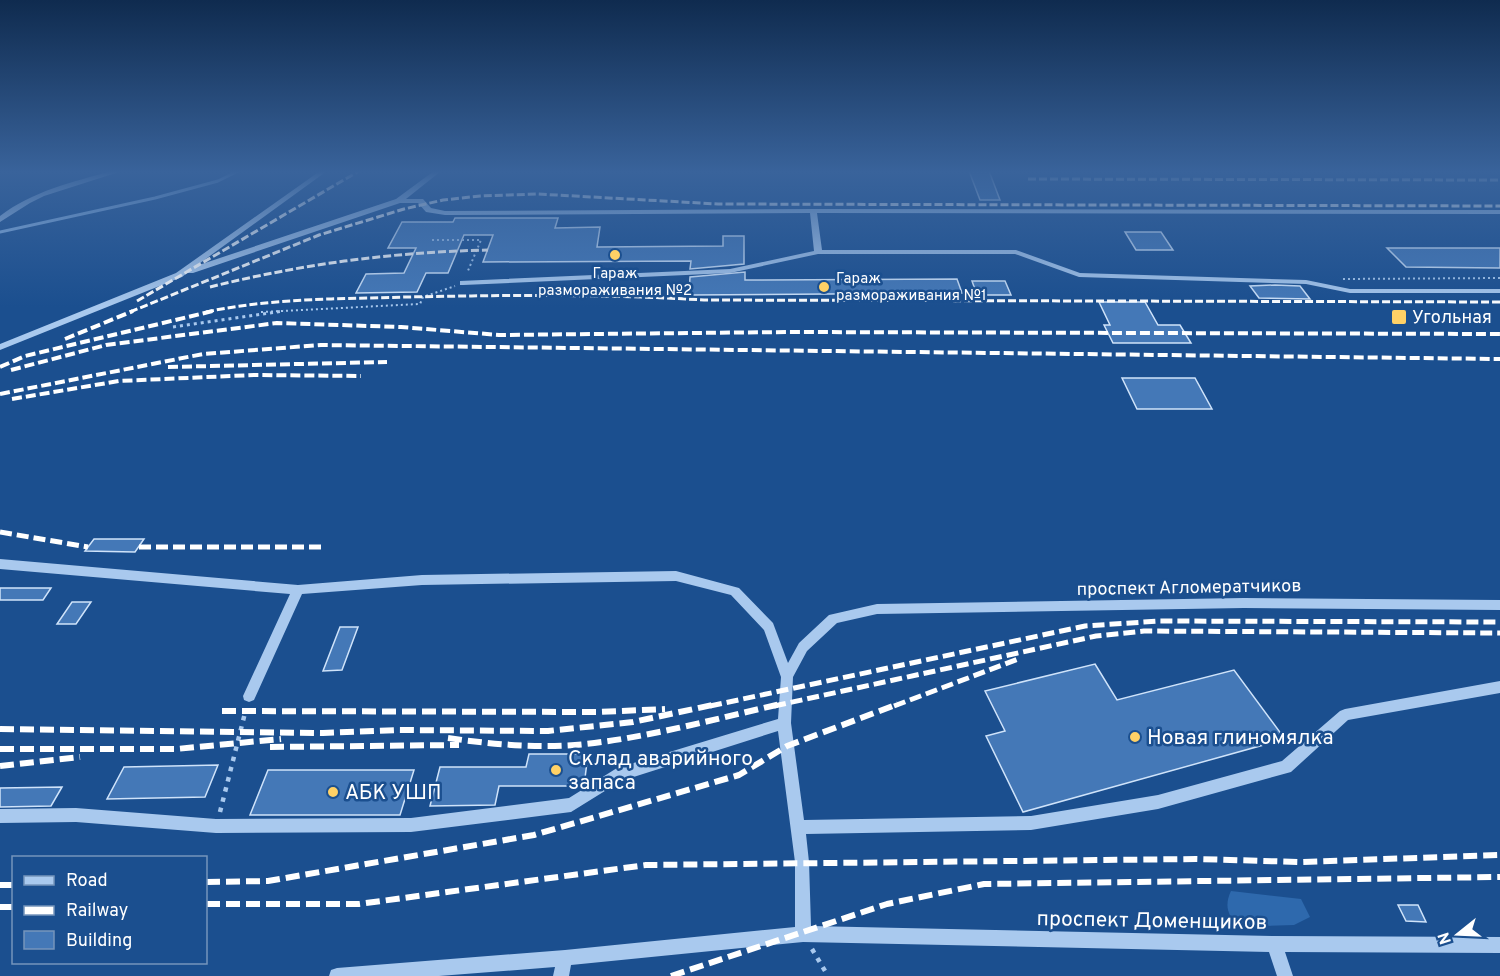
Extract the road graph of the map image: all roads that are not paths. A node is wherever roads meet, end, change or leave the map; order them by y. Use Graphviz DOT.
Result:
graph roads {
  1 [pos="260,217"];
  2 [pos="353,217"];
  3 [pos="814,217"];
  4 [pos="818,252"];
  5 [pos="179,275"];
  6 [pos="463,283"];
  7 [pos="1500,291"];
  8 [pos="0,347"];
  9 [pos="0,564"];
  10 [pos="298,590"];
  11 [pos="1500,605"];
  12 [pos="787,677"];
  13 [pos="1500,687"];
  14 [pos="249,696"];
  15 [pos="784,723"];
  16 [pos="0,816"];
  17 [pos="799,827"];
  18 [pos="803,934"];
  19 [pos="1274,944"];
  20 [pos="1500,945"];
  21 [pos="565,958"];
  22 [pos="338,976"];
  23 [pos="561,976"];
  24 [pos="1285,976"];
  1 -- 5 [label="street"];
  2 -- 5 [label="street"];
  3 -- 4 [label="street"];
  4 -- 6 [label="street"];
  4 -- 7 [label="street"];
  5 -- 8 [label="street"];
  9 -- 10 [label="street"];
  10 -- 12 [label="street"];
  10 -- 14 [label="street"];
  11 -- 12 [label="street, проспект Агломератчиков"];
  12 -- 15 [label="street"];
  13 -- 17 [label="street"];
  15 -- 16 [label="street"];
  15 -- 17 [label="street"];
  17 -- 18 [label="street"];
  18 -- 19 [label="street, проспект Доменщиков"];
  18 -- 21 [label="street, проспект Доменщиков"];
  19 -- 20 [label="street, проспект Доменщиков"];
  19 -- 24 [label="street"];
  21 -- 22 [label="street, проспект Доменщиков"];
  21 -- 23 [label="street"];
}
